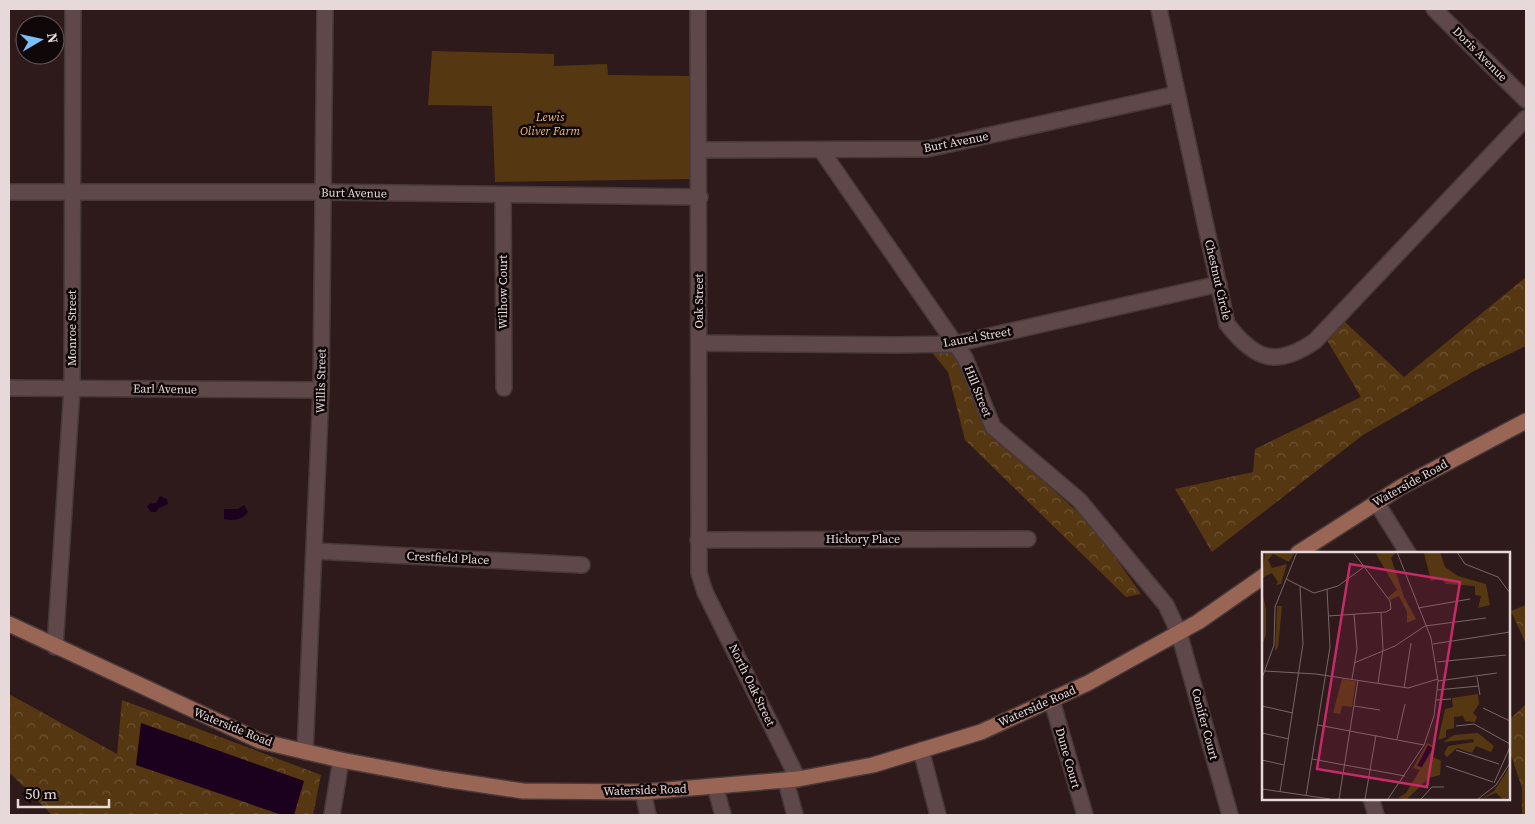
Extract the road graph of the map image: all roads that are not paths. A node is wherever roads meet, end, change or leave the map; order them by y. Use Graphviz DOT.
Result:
graph roads {
  1 [pos="73,9"];
  2 [pos="325,9"];
  3 [pos="698,9"];
  4 [pos="1159,9"];
  5 [pos="1434,9"];
  6 [pos="1177,94"];
  7 [pos="1526,100"];
  8 [pos="1526,118"];
  9 [pos="699,150"];
  10 [pos="821,150"];
  11 [pos="9,192"];
  12 [pos="73,192"];
  13 [pos="324,192"];
  14 [pos="503,196"];
  15 [pos="700,197"];
  16 [pos="1219,284"];
  17 [pos="699,343"];
  18 [pos="954,344"];
  19 [pos="9,388"];
  20 [pos="72,388"];
  21 [pos="504,388"];
  22 [pos="321,390"];
  23 [pos="1526,421"];
  24 [pos="1376,502"];
  25 [pos="1028,539"];
  26 [pos="698,540"];
  27 [pos="315,551"];
  28 [pos="1301,552"];
  29 [pos="1407,552"];
  30 [pos="582,565"];
  31 [pos="1262,577"];
  32 [pos="705,592"];
  33 [pos="9,624"];
  34 [pos="1180,633"];
  35 [pos="55,647"];
  36 [pos="1052,701"];
  37 [pos="921,750"];
  38 [pos="305,752"];
  39 [pos="340,760"];
  40 [pos="792,780"];
  41 [pos="715,786"];
  42 [pos="643,792"];
  43 [pos="1371,799"];
  44 [pos="332,815"];
  45 [pos="648,815"];
  46 [pos="724,815"];
  47 [pos="795,815"];
  48 [pos="938,815"];
  49 [pos="1085,815"];
  50 [pos="1230,815"];
  51 [pos="1376,815"];
  1 -- 12 [label="street, Monroe Street"];
  2 -- 13 [label="street, Willis Street"];
  3 -- 9 [label="street, Oak Street"];
  4 -- 6 [label="street, Chestnut Circle"];
  5 -- 7 [label="street, Doris Avenue"];
  6 -- 10 [label="street, Burt Avenue"];
  6 -- 16 [label="street, Chestnut Circle"];
  8 -- 16 [label="street, Chestnut Circle"];
  9 -- 10 [label="street, Burt Avenue"];
  9 -- 15 [label="street, Oak Street"];
  10 -- 18 [label="street, Hill Street"];
  11 -- 12 [label="street, Burt Avenue"];
  12 -- 13 [label="street, Burt Avenue"];
  12 -- 20 [label="street, Monroe Street"];
  13 -- 14 [label="street, Burt Avenue"];
  13 -- 22 [label="street, Willis Street"];
  14 -- 15 [label="street, Burt Avenue"];
  14 -- 21 [label="street, Wilhow Court"];
  15 -- 17 [label="street, Oak Street"];
  16 -- 18 [label="street, Laurel Street"];
  17 -- 18 [label="street, Laurel Street"];
  17 -- 26 [label="street, Oak Street"];
  18 -- 34 [label="street, Hill Street"];
  19 -- 20 [label="street, Earl Avenue"];
  20 -- 22 [label="street, Earl Avenue"];
  20 -- 35 [label="street, Monroe Street"];
  22 -- 27 [label="street, Willis Street"];
  23 -- 24 [label="main road, Waterside Road"];
  24 -- 28 [label="main road, Waterside Road"];
  24 -- 29 [label="street"];
  25 -- 26 [label="street, Hickory Place"];
  26 -- 32 [label="street, Oak Street"];
  27 -- 30 [label="street, Crestfield Place"];
  27 -- 38 [label="street, Willis Street"];
  31 -- 34 [label="main road, Waterside Road"];
  32 -- 40 [label="street, North Oak Street"];
  33 -- 35 [label="main road, Waterside Road"];
  34 -- 36 [label="main road, Waterside Road"];
  34 -- 50 [label="street, Conifer Court"];
  35 -- 38 [label="main road, Waterside Road"];
  36 -- 37 [label="main road, Waterside Road"];
  36 -- 49 [label="street, Dune Court"];
  37 -- 40 [label="main road, Waterside Road"];
  37 -- 48 [label="street"];
  38 -- 39 [label="main road, Waterside Road"];
  39 -- 42 [label="main road, Waterside Road"];
  39 -- 44 [label="street"];
  40 -- 41 [label="main road, Waterside Road"];
  40 -- 47 [label="street, North Oak Street"];
  41 -- 42 [label="main road, Waterside Road"];
  41 -- 46 [label="street"];
  42 -- 45 [label="street"];
  43 -- 51 [label="street"];
}
